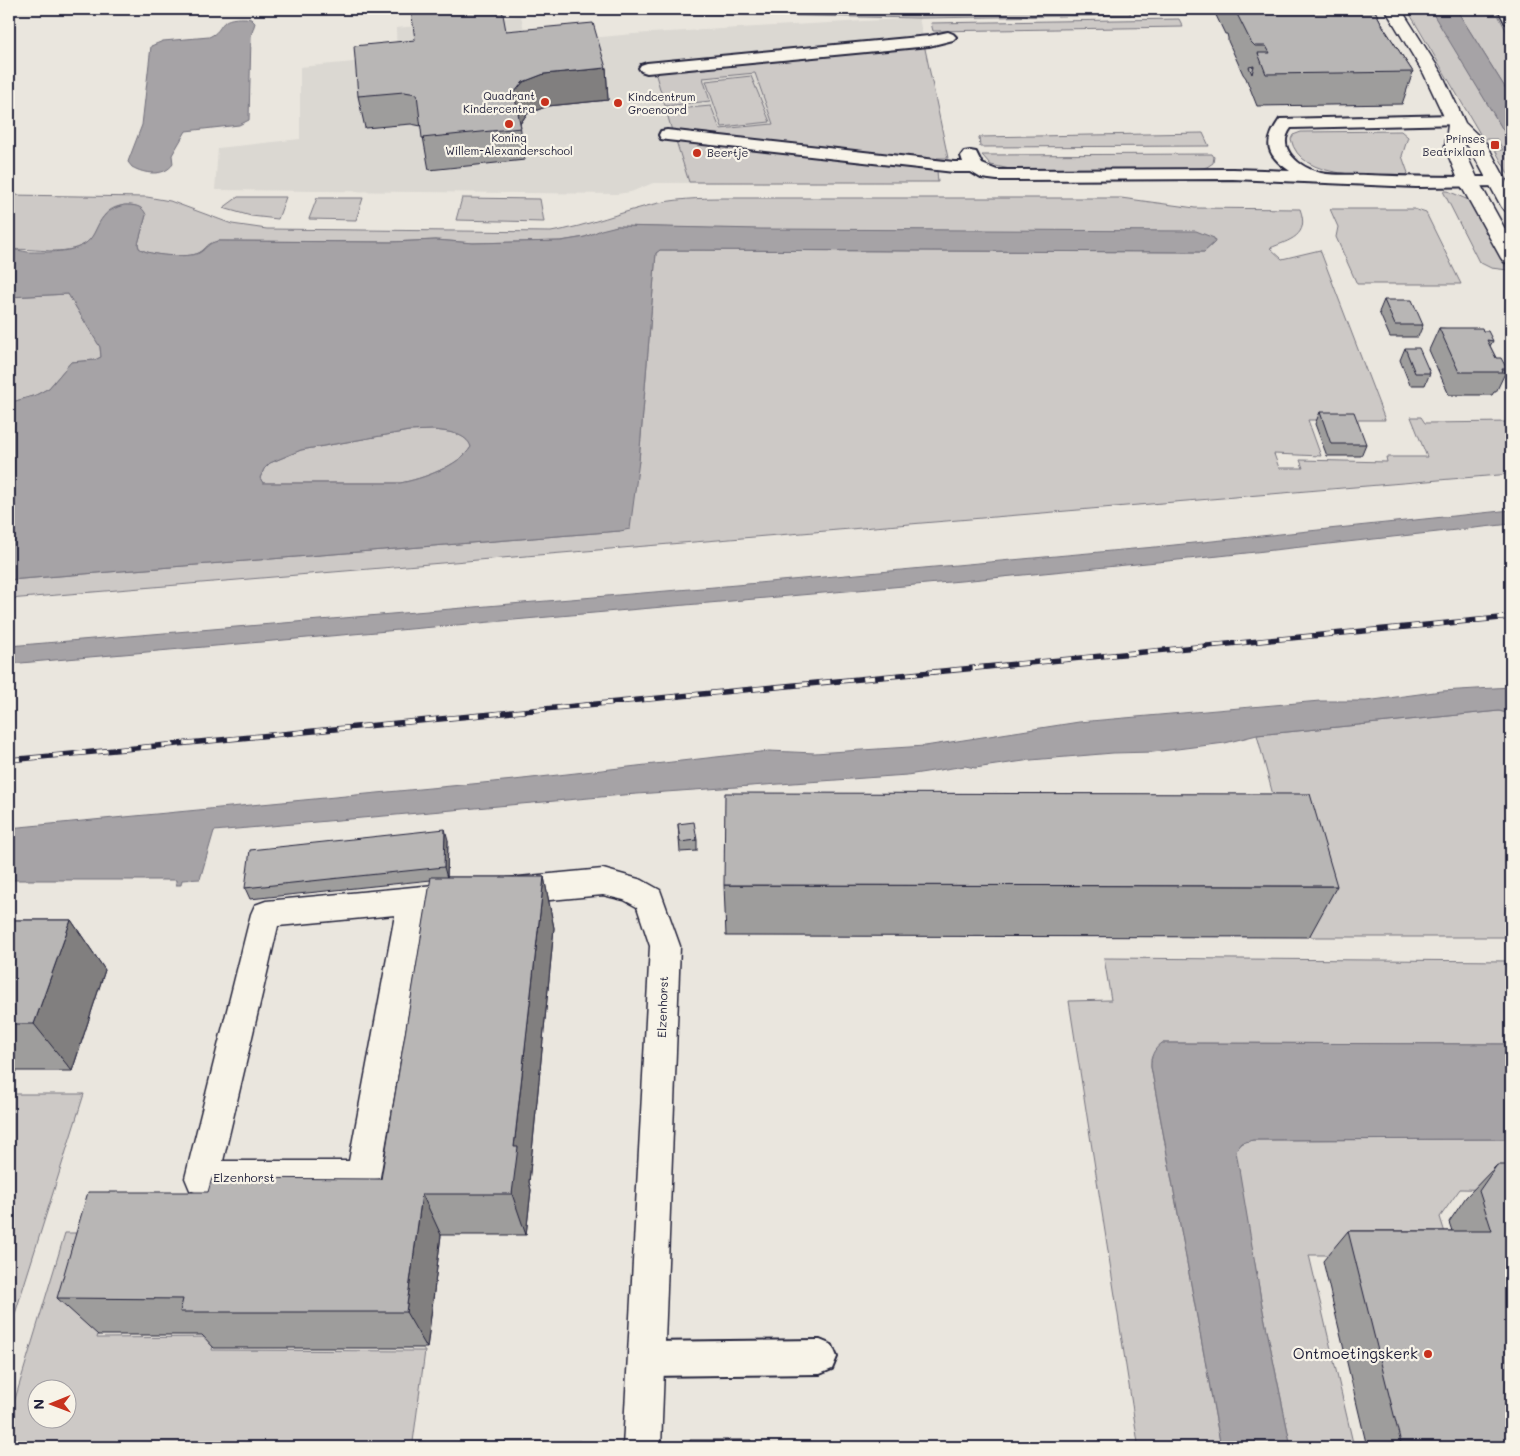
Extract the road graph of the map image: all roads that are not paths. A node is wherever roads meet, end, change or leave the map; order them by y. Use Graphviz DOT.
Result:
graph roads {
  1 [pos="1393,9"];
  2 [pos="1506,9"];
  3 [pos="1511,19"];
  4 [pos="948,37"];
  5 [pos="647,68"];
  6 [pos="1456,123"];
  7 [pos="667,135"];
  8 [pos="1225,155"];
  9 [pos="1233,174"];
  10 [pos="1316,177"];
  11 [pos="1469,182"];
  12 [pos="1498,182"];
  13 [pos="1511,206"];
  14 [pos="1509,250"];
  15 [pos="412,900"];
  16 [pos="820,1357"];
  17 [pos="647,1359"];
  18 [pos="642,1447"];
  1 -- 6 [label="street"];
  2 -- 3 [label="street"];
  4 -- 5 [label="lane"];
  6 -- 10 [label="lane"];
  6 -- 11 [label="street"];
  6 -- 12 [label="street"];
  7 -- 9 [label="lane"];
  8 -- 9 [label="lane"];
  9 -- 10 [label="lane"];
  10 -- 11 [label="lane"];
  11 -- 12 [label="lane"];
  11 -- 14 [label="street"];
  12 -- 13 [label="street"];
  15 -- 15 [label="street, Elzenhorst"];
  15 -- 17 [label="street, Elzenhorst"];
  16 -- 17 [label="lane"];
  17 -- 18 [label="street, Elzenhorst"];
}
